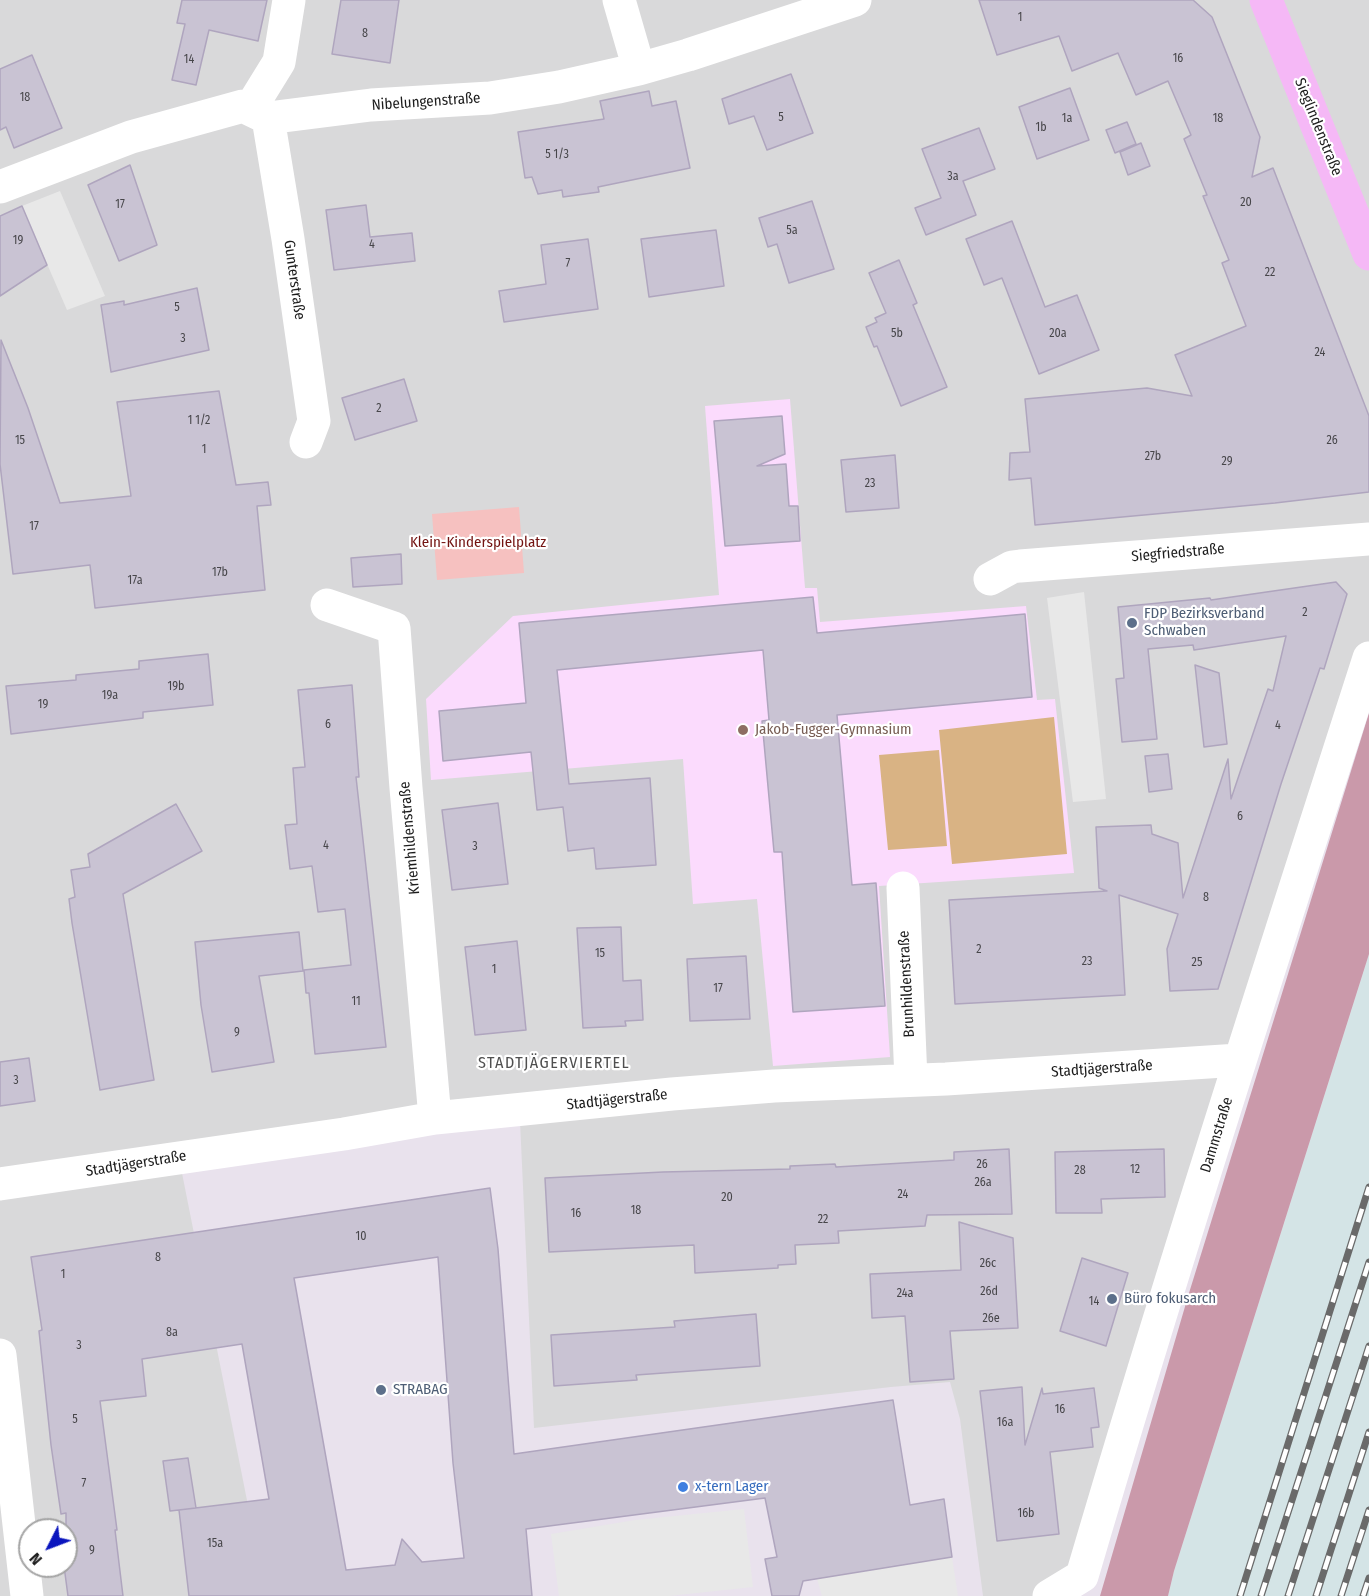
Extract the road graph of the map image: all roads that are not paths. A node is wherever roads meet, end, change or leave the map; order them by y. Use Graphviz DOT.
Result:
graph roads {
  1 [pos="289,0"];
  2 [pos="619,0"];
  3 [pos="855,0"];
  4 [pos="1266,0"];
  5 [pos="639,69"];
  6 [pos="259,114"];
  7 [pos="0,187"];
  8 [pos="1369,254"];
  9 [pos="306,442"];
  10 [pos="1369,539"];
  11 [pos="990,579"];
  12 [pos="327,605"];
  13 [pos="1369,658"];
  14 [pos="903,888"];
  15 [pos="1239,1060"];
  16 [pos="911,1080"];
  17 [pos="435,1118"];
  18 [pos="0,1184"];
  19 [pos="0,1355"];
  20 [pos="27,1596"];
  21 [pos="1049,1596"];
  1 -- 6 [label="street"];
  2 -- 5 [label="street"];
  3 -- 5 [label="street, Nibelungenstraße"];
  4 -- 8 [label="street, Sieglindenstraße"];
  5 -- 6 [label="street, Nibelungenstraße"];
  6 -- 7 [label="street, Nibelungenstraße"];
  6 -- 9 [label="street, Gunterstraße"];
  10 -- 11 [label="street, Siegfriedstraße"];
  12 -- 17 [label="street, Kriemhildenstraße"];
  13 -- 15 [label="street, Dammstraße"];
  14 -- 16 [label="street, Brunhildenstraße"];
  15 -- 16 [label="street, Stadtjägerstraße"];
  15 -- 21 [label="street, Dammstraße"];
  16 -- 17 [label="street, Stadtjägerstraße"];
  17 -- 18 [label="street, Stadtjägerstraße"];
  19 -- 20 [label="street"];
}
